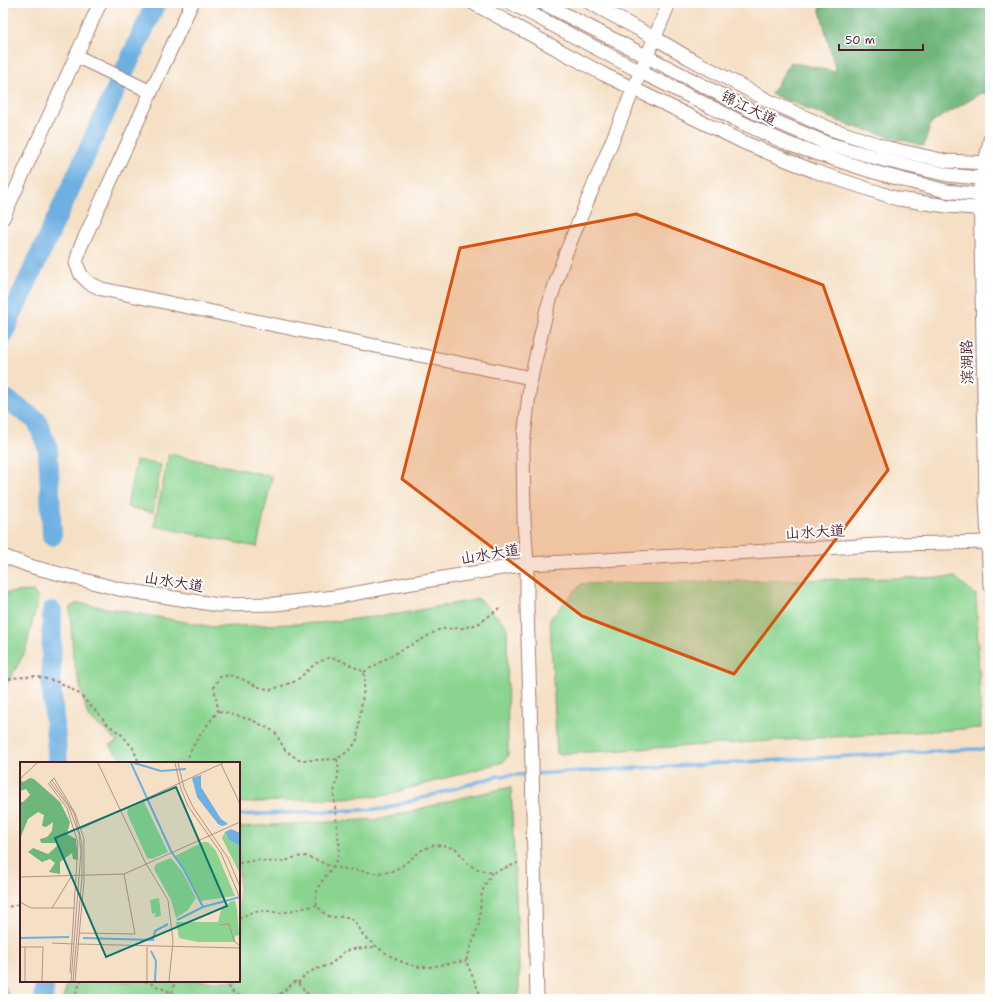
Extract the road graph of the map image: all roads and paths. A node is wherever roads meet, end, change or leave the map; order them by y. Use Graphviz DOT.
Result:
graph roads {
  1 [pos="100,3"];
  2 [pos="192,3"];
  3 [pos="474,3"];
  4 [pos="511,3"];
  5 [pos="543,3"];
  6 [pos="590,3"];
  7 [pos="669,3"];
  8 [pos="655,38"];
  9 [pos="76,56"];
  10 [pos="647,57"];
  11 [pos="641,72"];
  12 [pos="634,89"];
  13 [pos="145,90"];
  14 [pos="990,140"];
  15 [pos="988,163"];
  16 [pos="986,179"];
  17 [pos="985,195"];
  18 [pos="985,209"];
  19 [pos="3,218"];
  20 [pos="531,378"];
  21 [pos="989,542"];
  22 [pos="3,556"];
  23 [pos="527,564"];
  24 [pos="990,585"];
  25 [pos="500,608"];
  26 [pos="364,672"];
  27 [pos="3,681"];
  28 [pos="218,711"];
  29 [pos="337,759"];
  30 [pos="139,762"];
  31 [pos="187,762"];
  32 [pos="240,863"];
  33 [pos="518,863"];
  34 [pos="333,866"];
  35 [pos="492,872"];
  36 [pos="20,904"];
  37 [pos="317,905"];
  38 [pos="3,908"];
  39 [pos="240,918"];
  40 [pos="377,946"];
  41 [pos="466,961"];
  42 [pos="81,982"];
  43 [pos="148,982"];
  44 [pos="175,982"];
  45 [pos="225,982"];
  46 [pos="298,983"];
  47 [pos="172,994"];
  48 [pos="278,995"];
  49 [pos="74,999"];
  50 [pos="173,999"];
  51 [pos="250,999"];
  52 [pos="271,999"];
  53 [pos="282,999"];
  54 [pos="304,999"];
  55 [pos="482,999"];
  56 [pos="537,999"];
  1 -- 9 [label="street"];
  2 -- 13 [label="street"];
  3 -- 12 [label="street"];
  4 -- 11 [label="street, 锦江大道"];
  5 -- 10 [label="street, 锦江大道"];
  6 -- 8 [label="street"];
  7 -- 8 [label="street"];
  8 -- 10 [label="street"];
  8 -- 15 [label="street"];
  9 -- 13 [label="street"];
  9 -- 19 [label="street"];
  10 -- 11 [label="street"];
  10 -- 16 [label="street, 锦江大道"];
  11 -- 12 [label="street"];
  11 -- 17 [label="street, 锦江大道"];
  12 -- 18 [label="street"];
  12 -- 20 [label="street"];
  13 -- 20 [label="street"];
  14 -- 15 [label="street, 滨湖路"];
  15 -- 16 [label="street, 滨湖路"];
  16 -- 17 [label="street, 滨湖路"];
  17 -- 18 [label="street, 滨湖路"];
  18 -- 21 [label="street, 滨湖路"];
  20 -- 23 [label="street"];
  21 -- 23 [label="street, 山水大道"];
  21 -- 24 [label="street, 滨湖路"];
  22 -- 23 [label="street, 山水大道"];
  23 -- 56 [label="street"];
  25 -- 26 [label="path"];
  26 -- 28 [label="path"];
  26 -- 29 [label="path"];
  27 -- 30 [label="path"];
  28 -- 29 [label="path"];
  28 -- 31 [label="path"];
  29 -- 34 [label="path"];
  32 -- 34 [label="path"];
  33 -- 35 [label="path"];
  34 -- 35 [label="path"];
  34 -- 37 [label="path"];
  35 -- 41 [label="path"];
  36 -- 38 [label="path"];
  37 -- 39 [label="path"];
  37 -- 40 [label="path"];
  40 -- 41 [label="path"];
  40 -- 46 [label="path"];
  41 -- 55 [label="path"];
  42 -- 49 [label="path"];
  43 -- 47 [label="path"];
  44 -- 47 [label="path"];
  45 -- 51 [label="path"];
  46 -- 48 [label="path"];
  46 -- 54 [label="path"];
  47 -- 50 [label="path"];
  48 -- 52 [label="path"];
  48 -- 53 [label="path"];
}
